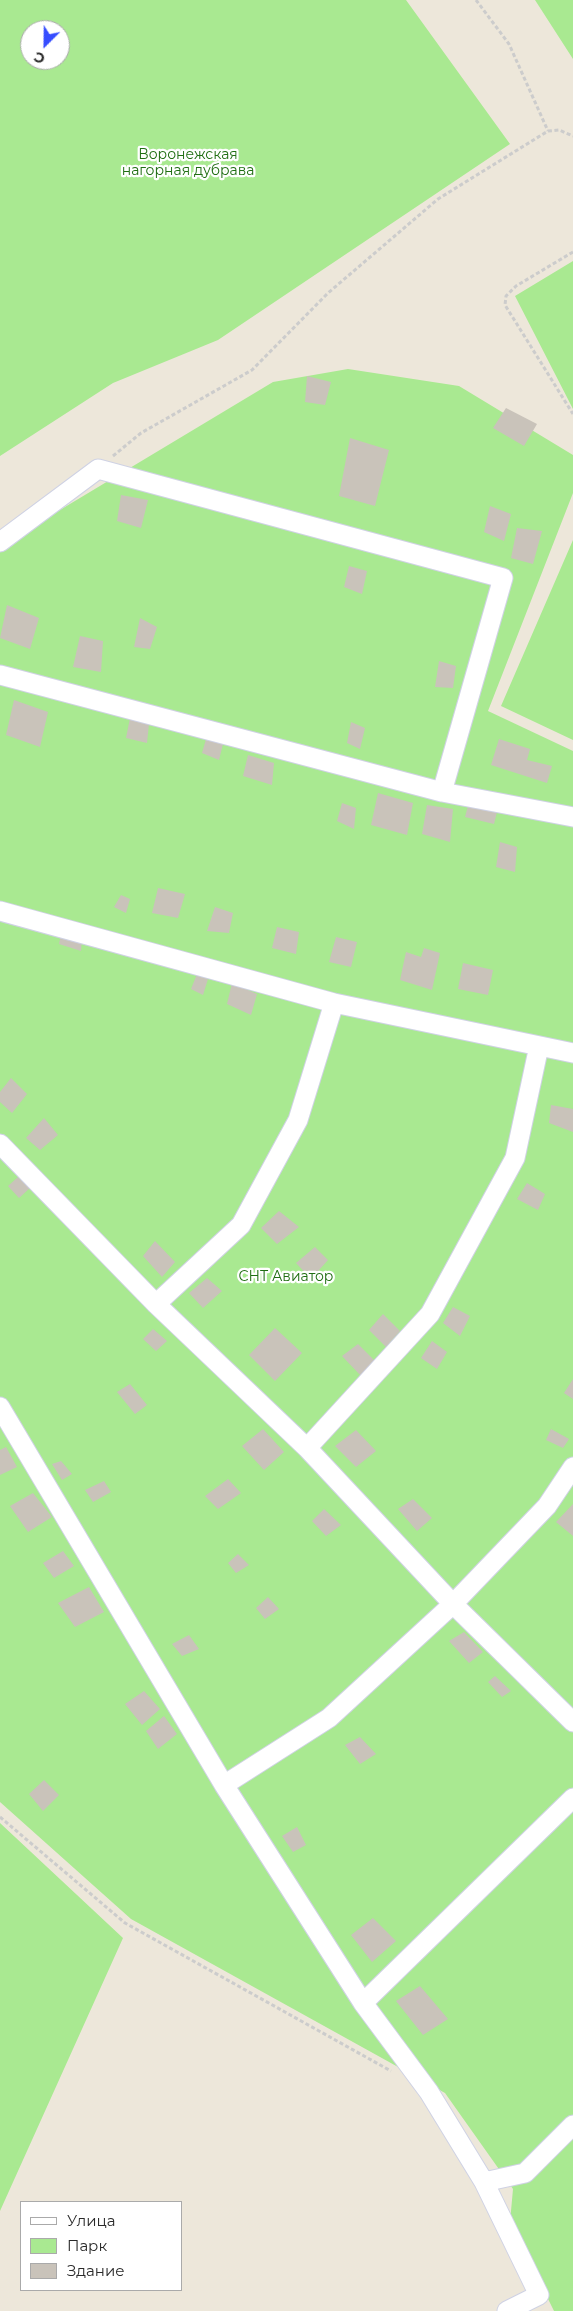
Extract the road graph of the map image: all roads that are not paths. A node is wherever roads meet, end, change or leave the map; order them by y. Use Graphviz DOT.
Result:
graph roads {
  1 [pos="0,542"];
  2 [pos="0,675"];
  3 [pos="442,792"];
  4 [pos="573,817"];
  5 [pos="0,911"];
  6 [pos="334,1003"];
  7 [pos="538,1046"];
  8 [pos="573,1053"];
  9 [pos="0,1144"];
  10 [pos="156,1304"];
  11 [pos="0,1407"];
  12 [pos="307,1448"];
  13 [pos="573,1467"];
  14 [pos="453,1604"];
  15 [pos="573,1722"];
  16 [pos="224,1785"];
  17 [pos="573,1798"];
  18 [pos="363,2003"];
  19 [pos="573,2125"];
  20 [pos="484,2182"];
  21 [pos="506,2311"];
  1 -- 3 [label="street"];
  2 -- 3 [label="street"];
  3 -- 4 [label="street"];
  5 -- 6 [label="street"];
  6 -- 7 [label="street"];
  6 -- 10 [label="street"];
  7 -- 8 [label="street"];
  7 -- 12 [label="street"];
  9 -- 10 [label="street"];
  10 -- 12 [label="street"];
  11 -- 16 [label="street"];
  12 -- 14 [label="street"];
  13 -- 14 [label="street"];
  14 -- 15 [label="street"];
  14 -- 16 [label="street"];
  16 -- 18 [label="street"];
  17 -- 18 [label="street"];
  18 -- 20 [label="street"];
  19 -- 20 [label="street"];
  20 -- 21 [label="street"];
}
